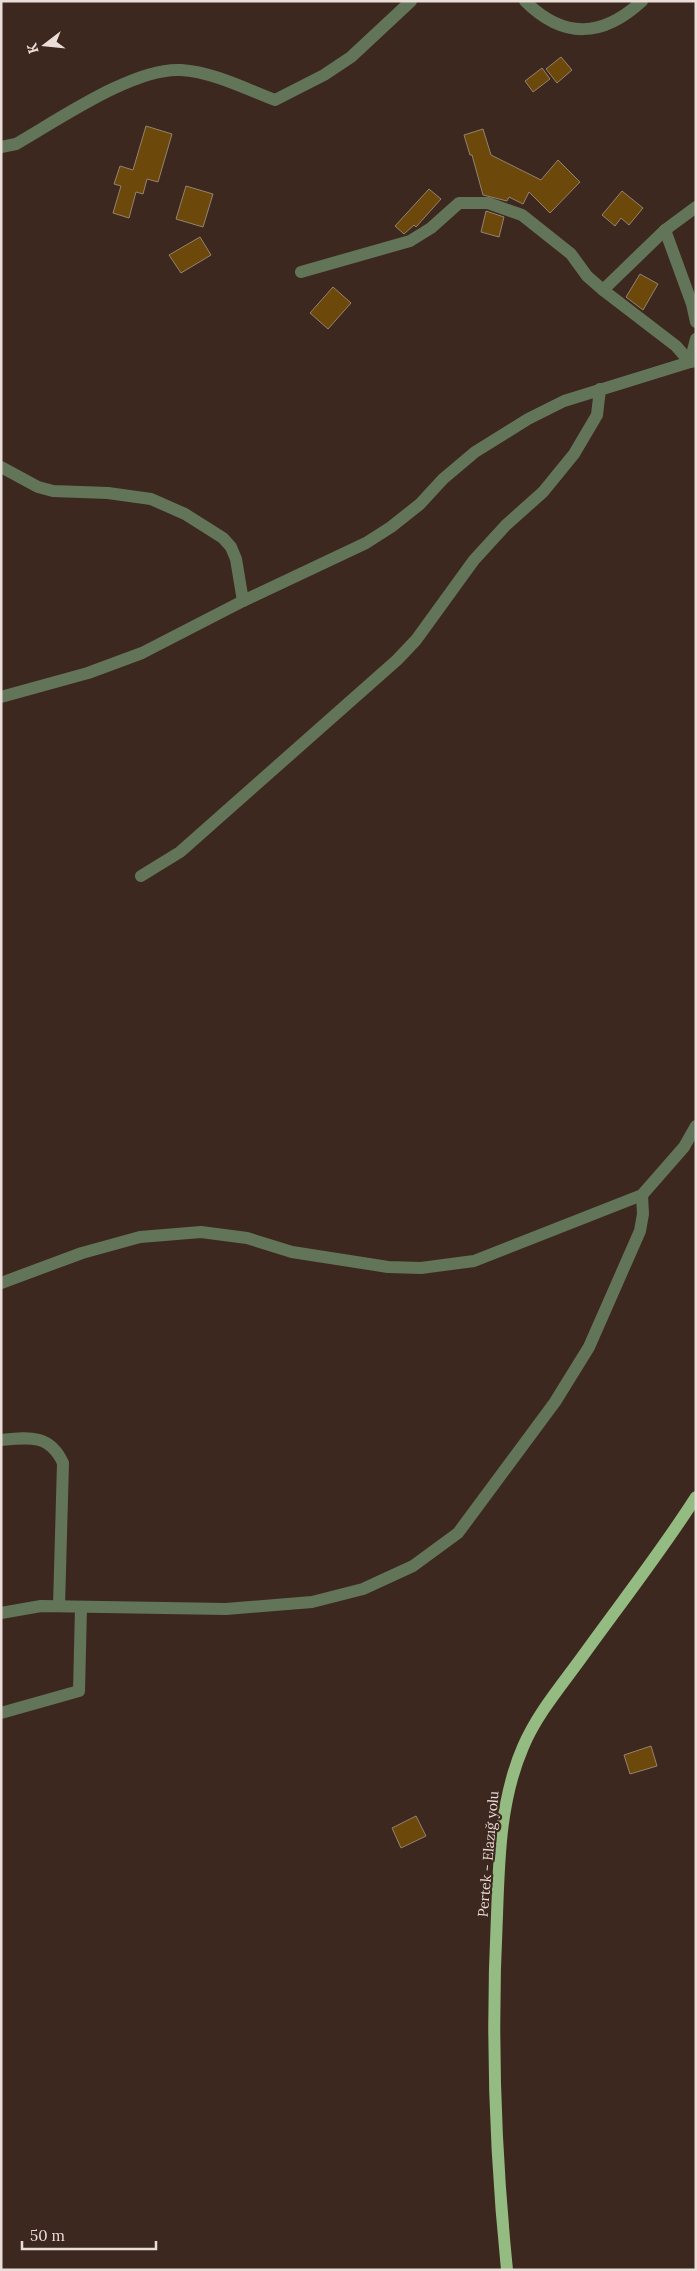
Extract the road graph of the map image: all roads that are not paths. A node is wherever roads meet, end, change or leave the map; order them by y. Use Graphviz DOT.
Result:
graph roads {
  1 [pos="411,1"];
  2 [pos="525,1"];
  3 [pos="642,1"];
  4 [pos="1,147"];
  5 [pos="696,207"];
  6 [pos="665,230"];
  7 [pos="301,272"];
  8 [pos="603,290"];
  9 [pos="696,322"];
  10 [pos="696,339"];
  11 [pos="693,362"];
  12 [pos="600,388"];
  13 [pos="1,467"];
  14 [pos="243,601"];
  15 [pos="1,697"];
  16 [pos="141,876"];
  17 [pos="696,1126"];
  18 [pos="642,1195"];
  19 [pos="1,1283"];
  20 [pos="1,1440"];
  21 [pos="696,1497"];
  22 [pos="59,1606"];
  23 [pos="81,1607"];
  24 [pos="1,1613"];
  25 [pos="1,1713"];
  26 [pos="507,2270"];
  1 -- 4 [label="street"];
  2 -- 3 [label="street"];
  5 -- 6 [label="street"];
  6 -- 8 [label="street"];
  6 -- 9 [label="street"];
  7 -- 8 [label="street"];
  8 -- 11 [label="street"];
  10 -- 11 [label="street"];
  11 -- 12 [label="street"];
  12 -- 14 [label="street"];
  12 -- 16 [label="street"];
  13 -- 14 [label="street"];
  14 -- 15 [label="street"];
  17 -- 18 [label="street"];
  18 -- 19 [label="street"];
  18 -- 23 [label="street"];
  20 -- 22 [label="street"];
  21 -- 26 [label="main road, Pertek - Elazığ yolu"];
  22 -- 23 [label="street"];
  22 -- 24 [label="street"];
  23 -- 25 [label="street"];
}
